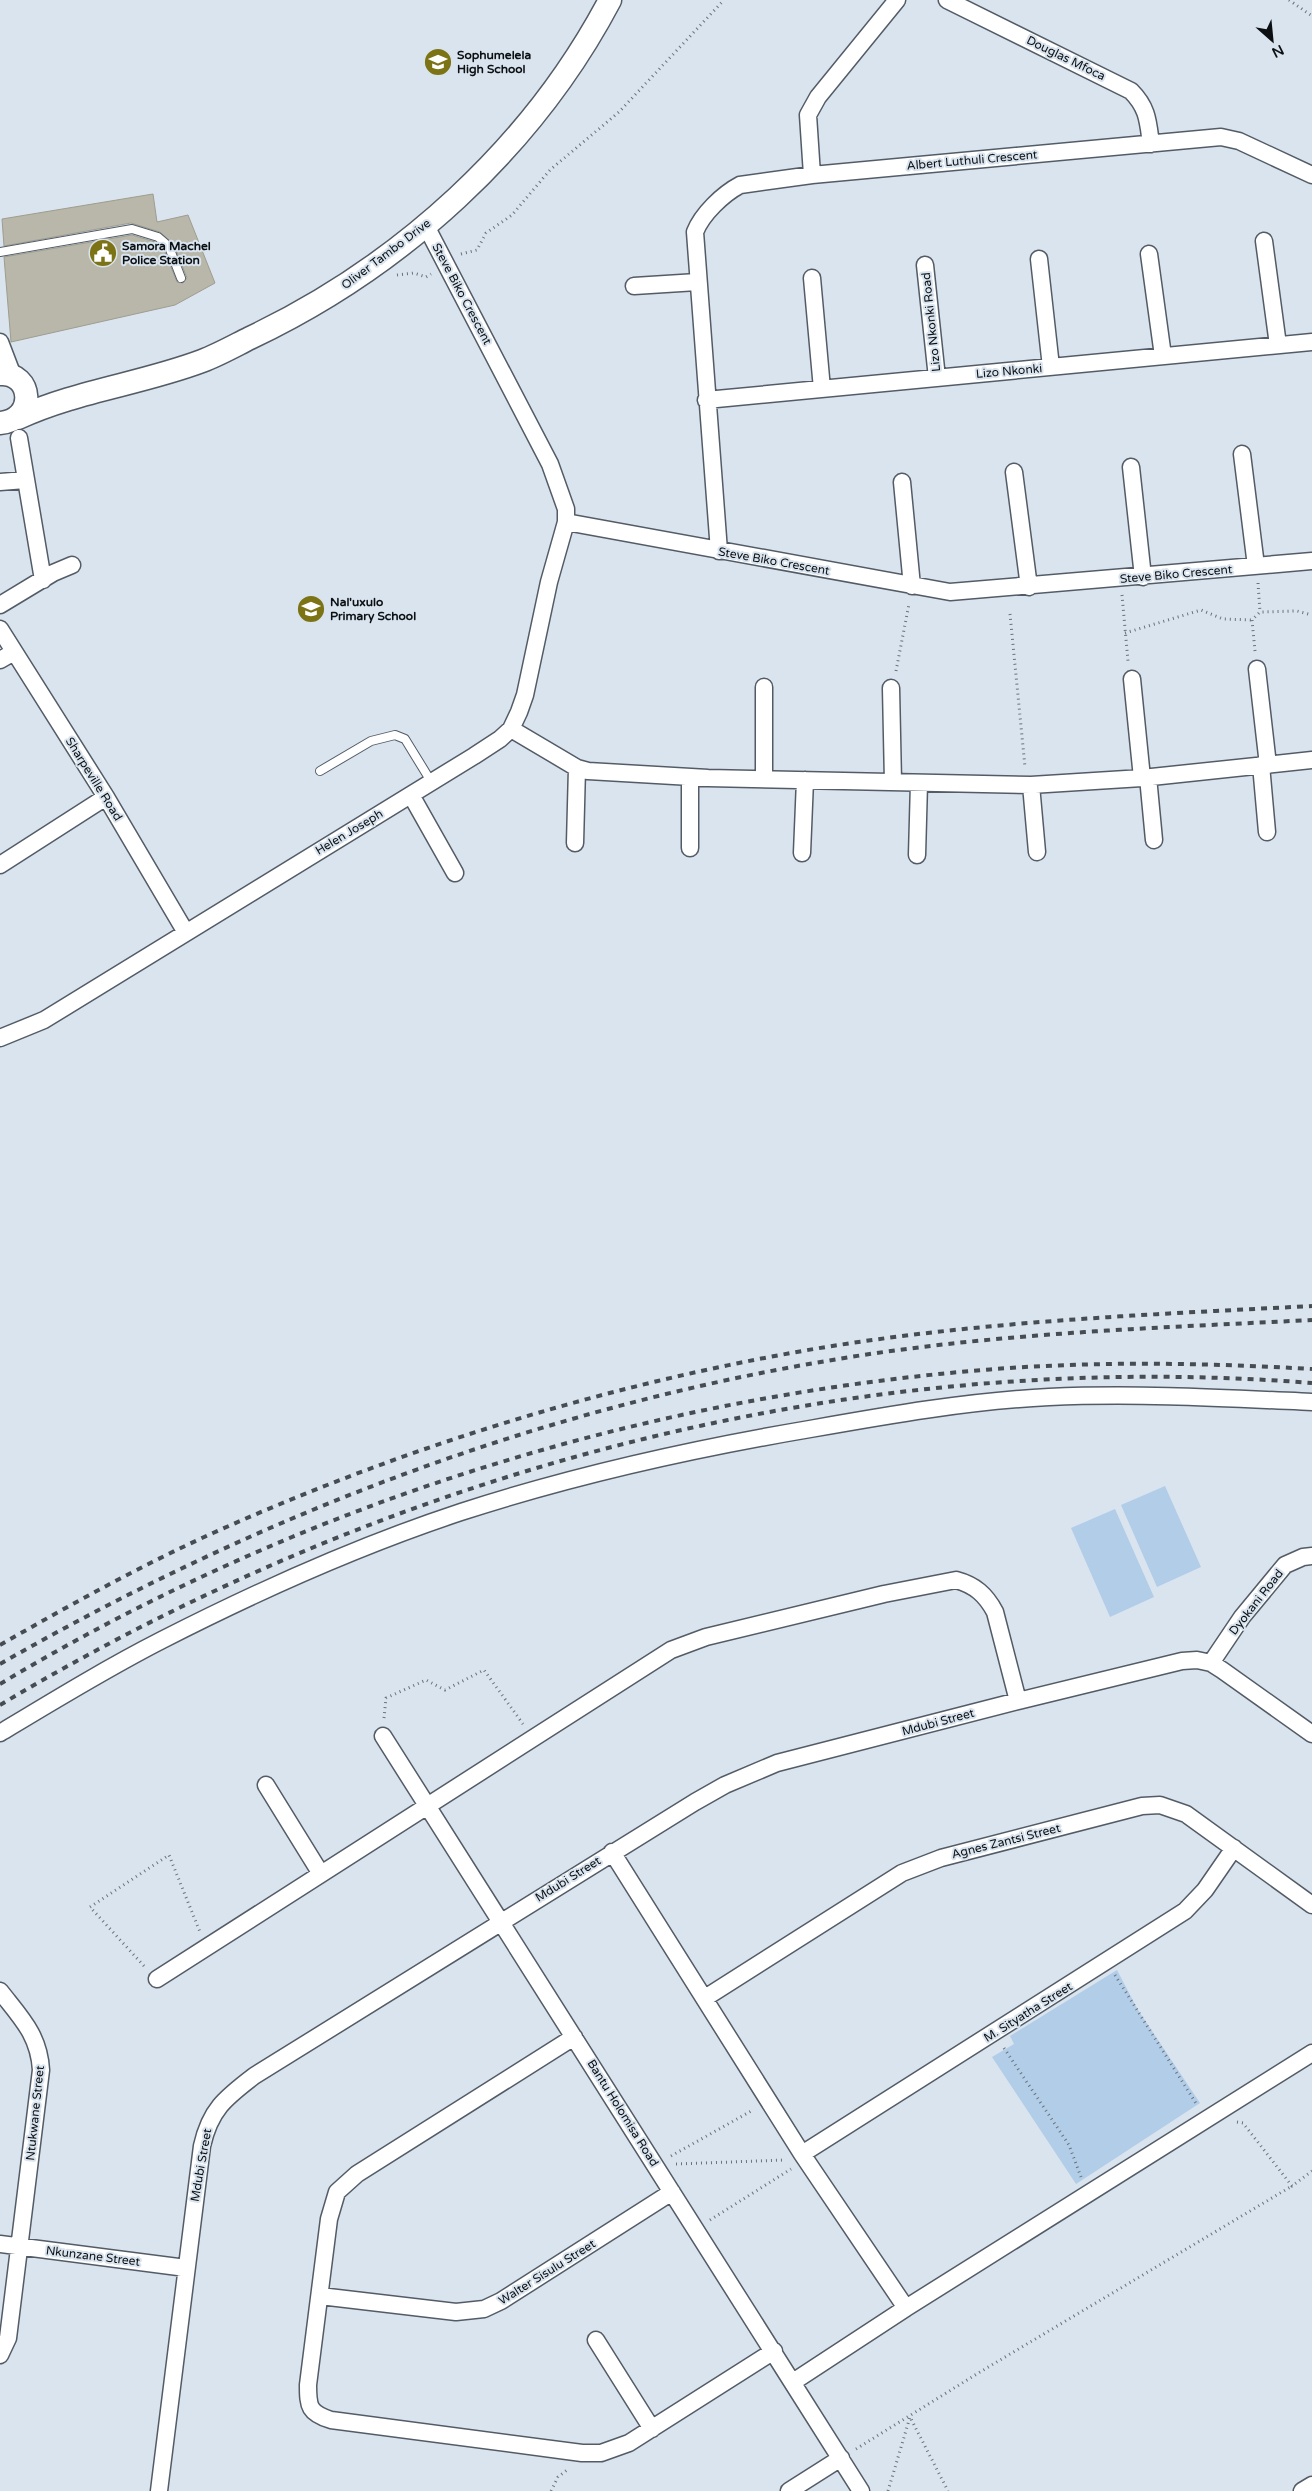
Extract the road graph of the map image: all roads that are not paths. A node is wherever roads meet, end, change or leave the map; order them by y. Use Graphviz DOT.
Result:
graph roads {
  1 [pos="610,0"];
  2 [pos="897,0"];
  3 [pos="947,0"];
  4 [pos="1151,144"];
  5 [pos="812,175"];
  6 [pos="1312,175"];
  7 [pos="426,226"];
  8 [pos="1264,241"];
  9 [pos="0,252"];
  10 [pos="1149,254"];
  11 [pos="1039,259"];
  12 [pos="925,265"];
  13 [pos="181,278"];
  14 [pos="812,278"];
  15 [pos="698,282"];
  16 [pos="634,286"];
  17 [pos="0,342"];
  18 [pos="1312,342"];
  19 [pos="1278,345"];
  20 [pos="1163,356"];
  21 [pos="1052,367"];
  22 [pos="11,377"];
  23 [pos="937,378"];
  24 [pos="822,389"];
  25 [pos="77,395"];
  26 [pos="706,400"];
  27 [pos="12,426"];
  28 [pos="1242,454"];
  29 [pos="1131,467"];
  30 [pos="1014,472"];
  31 [pos="25,480"];
  32 [pos="0,482"];
  33 [pos="902,482"];
  34 [pos="566,522"];
  35 [pos="719,551"];
  36 [pos="1312,561"];
  37 [pos="72,565"];
  38 [pos="1256,566"];
  39 [pos="1143,577"];
  40 [pos="42,580"];
  41 [pos="912,586"];
  42 [pos="1029,587"];
  43 [pos="0,605"];
  44 [pos="0,628"];
  45 [pos="7,656"];
  46 [pos="1257,669"];
  47 [pos="1132,679"];
  48 [pos="764,687"];
  49 [pos="891,688"];
  50 [pos="511,728"];
  51 [pos="1312,760"];
  52 [pos="1264,765"];
  53 [pos="577,768"];
  54 [pos="320,771"];
  55 [pos="690,777"];
  56 [pos="1145,778"];
  57 [pos="764,779"];
  58 [pos="805,780"];
  59 [pos="432,782"];
  60 [pos="893,782"];
  61 [pos="919,783"];
  62 [pos="1031,784"];
  63 [pos="411,795"];
  64 [pos="106,797"];
  65 [pos="1266,832"];
  66 [pos="1154,840"];
  67 [pos="576,843"];
  68 [pos="690,848"];
  69 [pos="1037,852"];
  70 [pos="802,853"];
  71 [pos="917,855"];
  72 [pos="0,865"];
  73 [pos="455,873"];
  74 [pos="186,931"];
  75 [pos="0,1038"];
  76 [pos="1312,1402"];
  77 [pos="1312,1556"];
  78 [pos="1211,1663"];
  79 [pos="1018,1700"];
  80 [pos="0,1733"];
  81 [pos="1312,1734"];
  82 [pos="383,1736"];
  83 [pos="266,1785"];
  84 [pos="429,1806"];
  85 [pos="1234,1848"];
  86 [pos="612,1852"];
  87 [pos="321,1874"];
  88 [pos="1312,1905"];
  89 [pos="501,1920"];
  90 [pos="157,1979"];
  91 [pos="0,1991"];
  92 [pos="705,1998"];
  93 [pos="574,2038"];
  94 [pos="1312,2053"];
  95 [pos="804,2157"];
  96 [pos="672,2192"];
  97 [pos="0,2244"];
  98 [pos="20,2246"];
  99 [pos="186,2268"];
  100 [pos="320,2296"];
  101 [pos="906,2308"];
  102 [pos="596,2340"];
  103 [pos="774,2351"];
  104 [pos="0,2355"];
  105 [pos="793,2382"];
  106 [pos="652,2429"];
  107 [pos="841,2458"];
  108 [pos="1312,2485"];
  109 [pos="159,2491"];
  110 [pos="789,2491"];
  111 [pos="861,2491"];
  112 [pos="1302,2491"];
  1 -- 7 [label="street, Oliver Tambo Drive"];
  2 -- 5 [label="street"];
  3 -- 4 [label="street, Douglas Mfoca"];
  4 -- 5 [label="street, Albert Luthuli Crescent"];
  4 -- 6 [label="street, Albert Luthuli Crescent"];
  5 -- 15 [label="street, Albert Luthuli Crescent"];
  7 -- 25 [label="street, Oliver Tambo Drive"];
  7 -- 34 [label="street, Steve Biko Crescent"];
  8 -- 19 [label="street"];
  9 -- 13 [label="lane"];
  10 -- 20 [label="street"];
  11 -- 21 [label="street"];
  12 -- 23 [label="street, Lizo Nkonki Road"];
  14 -- 24 [label="street"];
  15 -- 16 [label="street"];
  15 -- 26 [label="street, Albert Luthuli Crescent"];
  17 -- 22 [label="street"];
  18 -- 19 [label="street, Lizo Nkonki"];
  19 -- 20 [label="street, Lizo Nkonki"];
  20 -- 21 [label="street, Lizo Nkonki"];
  21 -- 23 [label="street, Lizo Nkonki"];
  22 -- 25 [label="street, Oliver Tambo Drive"];
  22 -- 27 [label="street"];
  23 -- 24 [label="street, Lizo Nkonki"];
  24 -- 26 [label="street, Lizo Nkonki"];
  25 -- 27 [label="street, Oliver Tambo Drive"];
  26 -- 35 [label="street, Albert Luthuli Crescent"];
  27 -- 31 [label="street"];
  28 -- 38 [label="street"];
  29 -- 39 [label="street"];
  30 -- 42 [label="street"];
  31 -- 32 [label="street"];
  31 -- 40 [label="street"];
  33 -- 41 [label="street"];
  34 -- 35 [label="street, Steve Biko Crescent"];
  34 -- 50 [label="street, Helen Joseph"];
  35 -- 41 [label="street, Steve Biko Crescent"];
  36 -- 38 [label="street, Steve Biko Crescent"];
  37 -- 40 [label="street"];
  38 -- 39 [label="street, Steve Biko Crescent"];
  39 -- 42 [label="street, Steve Biko Crescent"];
  40 -- 43 [label="street"];
  41 -- 42 [label="street, Steve Biko Crescent"];
  44 -- 45 [label="street, Sharpeville Road"];
  45 -- 64 [label="street, Sharpeville Road"];
  46 -- 52 [label="street"];
  47 -- 56 [label="street"];
  48 -- 57 [label="street"];
  49 -- 60 [label="street"];
  50 -- 53 [label="street"];
  50 -- 59 [label="street, Helen Joseph"];
  51 -- 52 [label="street"];
  52 -- 56 [label="street"];
  52 -- 65 [label="street"];
  53 -- 55 [label="street"];
  53 -- 67 [label="street"];
  54 -- 59 [label="lane"];
  55 -- 57 [label="street"];
  55 -- 68 [label="street"];
  56 -- 62 [label="street"];
  56 -- 66 [label="street"];
  57 -- 58 [label="street"];
  58 -- 60 [label="street"];
  58 -- 70 [label="street"];
  59 -- 63 [label="street, Helen Joseph"];
  60 -- 61 [label="street"];
  61 -- 62 [label="street"];
  61 -- 71 [label="street"];
  62 -- 69 [label="street"];
  63 -- 73 [label="street"];
  63 -- 74 [label="street, Helen Joseph"];
  64 -- 72 [label="street"];
  64 -- 74 [label="street, Sharpeville Road"];
  74 -- 75 [label="street, Helen Joseph"];
  76 -- 80 [label="street"];
  77 -- 78 [label="street, Dyokani Road"];
  78 -- 79 [label="street, Mdubi Street"];
  78 -- 81 [label="street, Mdubi Street"];
  79 -- 84 [label="street"];
  79 -- 86 [label="street, Mdubi Street"];
  82 -- 84 [label="street, Bantu Holomisa Road"];
  83 -- 87 [label="street"];
  84 -- 87 [label="street"];
  84 -- 89 [label="street, Bantu Holomisa Road"];
  85 -- 88 [label="street, Agnes Zantsi Street"];
  85 -- 92 [label="street, Agnes Zantsi Street"];
  85 -- 95 [label="street, M. Sityatha Street"];
  86 -- 89 [label="street, Mdubi Street"];
  86 -- 92 [label="street"];
  87 -- 90 [label="street"];
  89 -- 93 [label="street, Bantu Holomisa Road"];
  89 -- 99 [label="street, Mdubi Street"];
  91 -- 98 [label="street, Ntukwane Street"];
  92 -- 95 [label="street"];
  93 -- 96 [label="street, Bantu Holomisa Road"];
  93 -- 100 [label="street"];
  94 -- 101 [label="street"];
  95 -- 101 [label="street"];
  96 -- 100 [label="street, Walter Sisulu Street"];
  96 -- 103 [label="street, Bantu Holomisa Road"];
  97 -- 98 [label="street, Nkunzane Street"];
  98 -- 99 [label="street, Nkunzane Street"];
  98 -- 104 [label="street, Ntukwane Street"];
  99 -- 109 [label="street, Mdubi Street"];
  100 -- 106 [label="street"];
  101 -- 105 [label="street"];
  102 -- 106 [label="street"];
  103 -- 105 [label="street, Bantu Holomisa Road"];
  103 -- 106 [label="street"];
  105 -- 107 [label="street, Bantu Holomisa Road"];
  107 -- 110 [label="street"];
  107 -- 111 [label="street, Bantu Holomisa Road"];
  108 -- 112 [label="street"];
}
